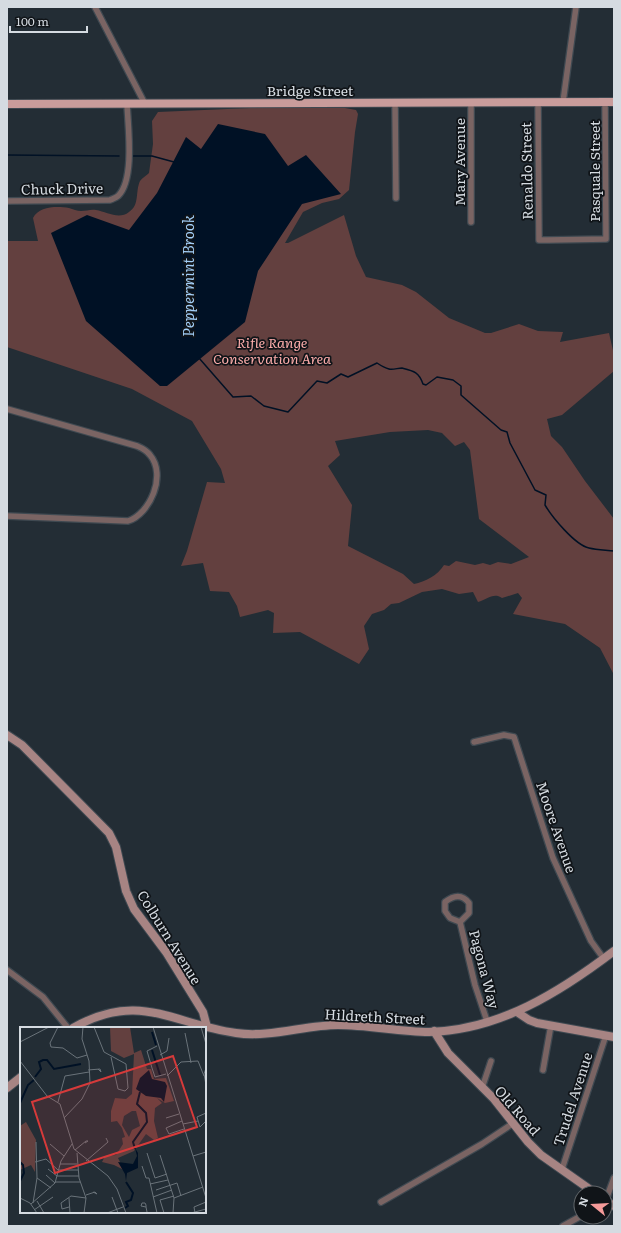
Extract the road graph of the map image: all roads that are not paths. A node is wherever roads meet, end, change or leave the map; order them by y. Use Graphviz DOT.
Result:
graph roads {
  1 [pos="95,7"];
  2 [pos="576,7"];
  3 [pos="395,102"];
  4 [pos="471,102"];
  5 [pos="538,102"];
  6 [pos="563,102"];
  7 [pos="605,102"];
  8 [pos="614,102"];
  9 [pos="7,104"];
  10 [pos="127,104"];
  11 [pos="145,104"];
  12 [pos="396,198"];
  13 [pos="7,201"];
  14 [pos="471,222"];
  15 [pos="539,240"];
  16 [pos="7,409"];
  17 [pos="7,516"];
  18 [pos="7,734"];
  19 [pos="474,742"];
  20 [pos="460,922"];
  21 [pos="614,951"];
  22 [pos="604,959"];
  23 [pos="7,970"];
  24 [pos="517,1012"];
  25 [pos="487,1021"];
  26 [pos="551,1025"];
  27 [pos="67,1027"];
  28 [pos="75,1027"];
  29 [pos="207,1027"];
  30 [pos="434,1031"];
  31 [pos="610,1036"];
  32 [pos="491,1060"];
  33 [pos="543,1070"];
  34 [pos="20,1078"];
  35 [pos="7,1088"];
  36 [pos="482,1088"];
  37 [pos="512,1124"];
  38 [pos="562,1170"];
  39 [pos="584,1185"];
  40 [pos="380,1202"];
  41 [pos="573,1220"];
  42 [pos="563,1226"];
  1 -- 11 [label="street"];
  2 -- 6 [label="street"];
  3 -- 4 [label="main road, Bridge Street"];
  3 -- 11 [label="main road, Bridge Street"];
  3 -- 12 [label="street"];
  4 -- 5 [label="main road, Bridge Street"];
  4 -- 14 [label="street, Mary Avenue"];
  5 -- 6 [label="main road, Bridge Street"];
  5 -- 15 [label="street, Renaldo Street"];
  6 -- 7 [label="main road, Bridge Street"];
  7 -- 8 [label="main road, Bridge Street"];
  7 -- 15 [label="street, Pasquale Street"];
  9 -- 10 [label="main road, Bridge Street"];
  10 -- 11 [label="main road, Bridge Street"];
  10 -- 13 [label="street, Chuck Drive"];
  16 -- 17 [label="street"];
  18 -- 29 [label="street, Colburn Avenue"];
  19 -- 22 [label="street, Moore Avenue"];
  20 -- 20 [label="street, Pagona Way"];
  20 -- 25 [label="street, Pagona Way"];
  21 -- 22 [label="street, Hildreth Street"];
  22 -- 24 [label="street, Hildreth Street"];
  23 -- 27 [label="street"];
  24 -- 25 [label="street, Hildreth Street"];
  24 -- 26 [label="street"];
  25 -- 30 [label="street, Hildreth Street"];
  26 -- 31 [label="street"];
  26 -- 33 [label="street"];
  28 -- 29 [label="street, Hildreth Street"];
  29 -- 30 [label="street, Hildreth Street"];
  30 -- 36 [label="street, Old Road"];
  31 -- 38 [label="street, Trudel Avenue"];
  32 -- 36 [label="street"];
  34 -- 35 [label="street"];
  36 -- 37 [label="street, Old Road"];
  37 -- 38 [label="street, Old Road"];
  37 -- 40 [label="street"];
  38 -- 39 [label="street, Old Road"];
  41 -- 42 [label="street"];
}
